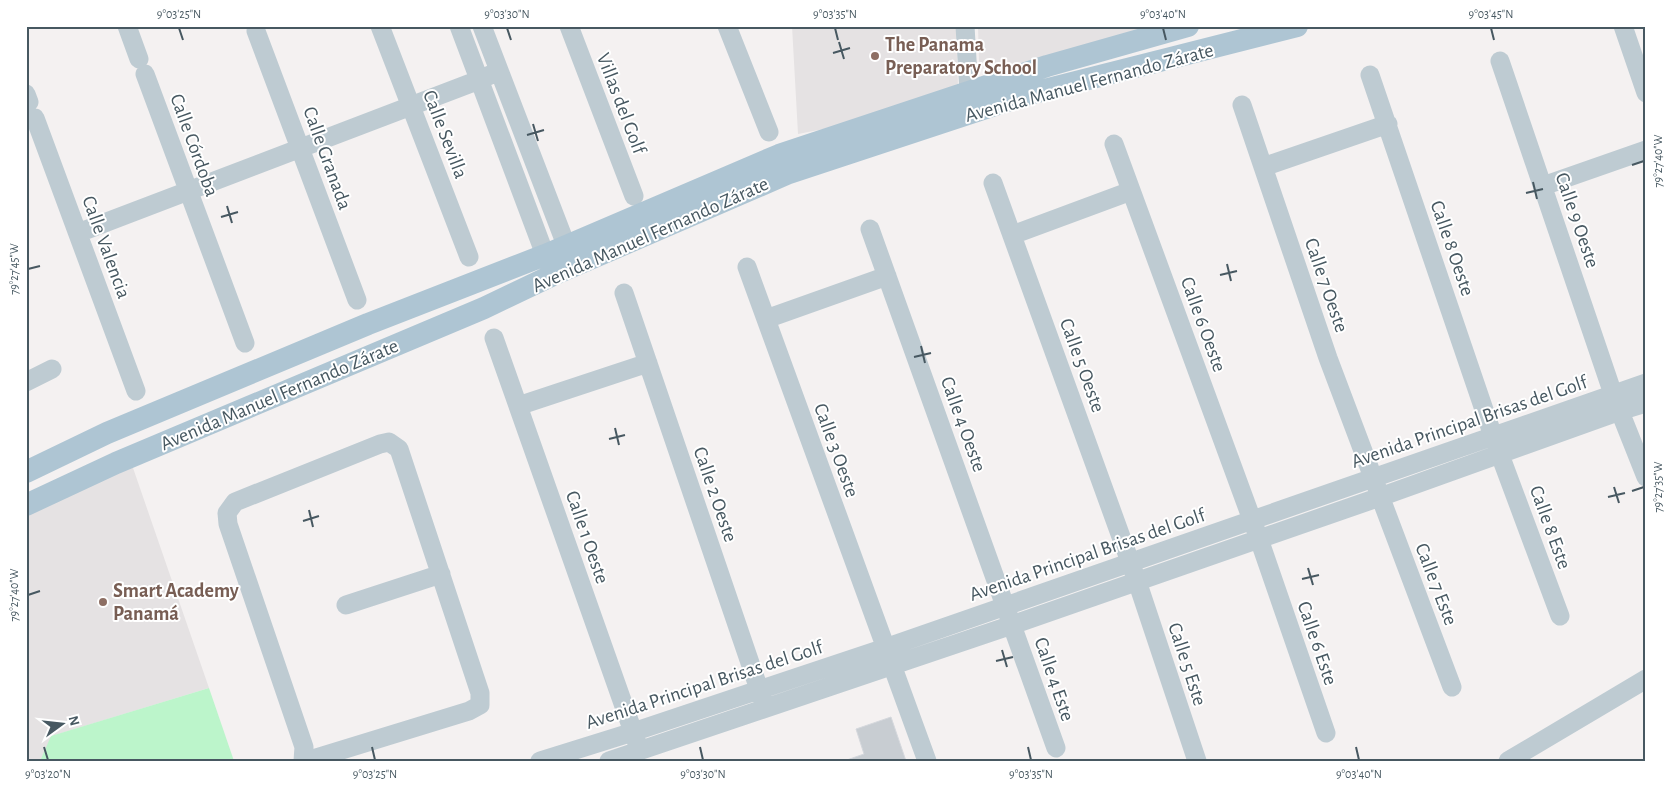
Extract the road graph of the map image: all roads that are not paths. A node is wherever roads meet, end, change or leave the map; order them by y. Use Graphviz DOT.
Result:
graph roads {
  1 [pos="126,26"];
  2 [pos="380,26"];
  3 [pos="459,26"];
  4 [pos="482,26"];
  5 [pos="569,26"];
  6 [pos="727,26"];
  7 [pos="965,26"];
  8 [pos="1188,26"];
  9 [pos="1297,26"];
  10 [pos="1623,26"];
  11 [pos="256,31"];
  12 [pos="1500,61"];
  13 [pos="499,71"];
  14 [pos="1370,75"];
  15 [pos="479,80"];
  16 [pos="1646,93"];
  17 [pos="973,102"];
  18 [pos="30,105"];
  19 [pos="1242,105"];
  20 [pos="411,106"];
  21 [pos="1388,124"];
  22 [pos="769,132"];
  23 [pos="1114,144"];
  24 [pos="300,148"];
  25 [pos="1646,150"];
  26 [pos="1263,167"];
  27 [pos="993,183"];
  28 [pos="1543,186"];
  29 [pos="188,190"];
  30 [pos="1131,191"];
  31 [pos="634,196"];
  32 [pos="870,228"];
  33 [pos="78,233"];
  34 [pos="1012,235"];
  35 [pos="566,246"];
  36 [pos="469,257"];
  37 [pos="549,265"];
  38 [pos="574,267"];
  39 [pos="747,267"];
  40 [pos="887,276"];
  41 [pos="624,293"];
  42 [pos="357,300"];
  43 [pos="766,318"];
  44 [pos="494,338"];
  45 [pos="245,343"];
  46 [pos="648,363"];
  47 [pos="52,369"];
  48 [pos="26,382"];
  49 [pos="1646,382"];
  50 [pos="136,391"];
  51 [pos="1613,394"];
  52 [pos="1646,404"];
  53 [pos="518,406"];
  54 [pos="1620,411"];
  55 [pos="1493,436"];
  56 [pos="1500,454"];
  57 [pos="26,472"];
  58 [pos="1646,477"];
  59 [pos="1373,479"];
  60 [pos="1380,497"];
  61 [pos="26,505"];
  62 [pos="1252,520"];
  63 [pos="1259,539"];
  64 [pos="1130,562"];
  65 [pos="441,574"];
  66 [pos="1137,581"];
  67 [pos="346,605"];
  68 [pos="1005,605"];
  69 [pos="1560,616"];
  70 [pos="1012,624"];
  71 [pos="885,648"];
  72 [pos="893,665"];
  73 [pos="1646,679"];
  74 [pos="1452,687"];
  75 [pos="759,690"];
  76 [pos="765,708"];
  77 [pos="633,732"];
  78 [pos="1326,733"];
  79 [pos="1056,748"];
  80 [pos="640,751"];
  81 [pos="309,757"];
  82 [pos="540,761"];
  83 [pos="610,761"];
  84 [pos="927,761"];
  85 [pos="1197,761"];
  86 [pos="1508,761"];
  1 -- 29 [label="street, Calle Córdoba"];
  2 -- 20 [label="street, Calle Sevilla"];
  3 -- 15 [label="street"];
  4 -- 13 [label="street"];
  5 -- 31 [label="street, Villas del Golf"];
  6 -- 22 [label="street"];
  7 -- 17 [label="street"];
  8 -- 17 [label="main road, Avenida Manuel Fernando Zárate"];
  9 -- 17 [label="main road, Avenida Manuel Fernando Zárate"];
  10 -- 16 [label="street"];
  11 -- 24 [label="street, Calle Granada"];
  12 -- 28 [label="street, Calle 9 Oeste"];
  13 -- 15 [label="street"];
  13 -- 35 [label="street"];
  14 -- 21 [label="street, Calle 8 Oeste"];
  15 -- 20 [label="street"];
  15 -- 37 [label="street"];
  17 -- 35 [label="main road, Avenida Manuel Fernando Zárate"];
  17 -- 38 [label="main road, Avenida Manuel Fernando Zárate"];
  18 -- 33 [label="street, Calle Valencia"];
  19 -- 26 [label="street, Calle 7 Oeste"];
  20 -- 24 [label="street"];
  20 -- 36 [label="street, Calle Sevilla"];
  21 -- 26 [label="street"];
  21 -- 55 [label="street, Calle 8 Oeste"];
  23 -- 30 [label="street, Calle 6 Oeste"];
  24 -- 29 [label="street"];
  24 -- 42 [label="street, Calle Granada"];
  25 -- 28 [label="street"];
  26 -- 59 [label="street, Calle 7 Oeste"];
  27 -- 34 [label="street, Calle 5 Oeste"];
  28 -- 51 [label="street, Calle 9 Oeste"];
  29 -- 33 [label="street"];
  29 -- 45 [label="street, Calle Córdoba"];
  30 -- 34 [label="street"];
  30 -- 62 [label="street, Calle 6 Oeste"];
  32 -- 40 [label="street, Calle 4 Oeste"];
  33 -- 50 [label="street, Calle Valencia"];
  34 -- 64 [label="street, Calle 5 Oeste"];
  35 -- 37 [label="main road, Avenida Manuel Fernando Zárate"];
  35 -- 38 [label="street"];
  37 -- 38 [label="main road, Avenida Manuel Fernando Zárate"];
  37 -- 57 [label="main road, Avenida Manuel Fernando Zárate"];
  37 -- 61 [label="main road, Avenida Manuel Fernando Zárate"];
  39 -- 43 [label="street, Calle 3 Oeste"];
  40 -- 43 [label="street"];
  40 -- 68 [label="street, Calle 4 Oeste"];
  41 -- 46 [label="street, Calle 2 Oeste"];
  43 -- 71 [label="street, Calle 3 Oeste"];
  44 -- 53 [label="street, Calle 1 Oeste"];
  46 -- 53 [label="street"];
  46 -- 75 [label="street, Calle 2 Oeste"];
  47 -- 48 [label="street"];
  49 -- 51 [label="street, Avenida Principal Brisas del Golf"];
  51 -- 54 [label="street, Calle 9 Oeste"];
  51 -- 55 [label="street, Avenida Principal Brisas del Golf"];
  52 -- 54 [label="street, Avenida Principal Brisas del Golf"];
  53 -- 77 [label="street, Calle 1 Oeste"];
  54 -- 56 [label="street, Avenida Principal Brisas del Golf"];
  54 -- 58 [label="street, Calle 9 Oeste"];
  55 -- 56 [label="street, Calle 8 Oeste"];
  55 -- 59 [label="street, Avenida Principal Brisas del Golf"];
  56 -- 60 [label="street, Avenida Principal Brisas del Golf"];
  56 -- 69 [label="street, Calle 8 Este"];
  59 -- 60 [label="street, Calle 7 Oeste"];
  59 -- 62 [label="street, Avenida Principal Brisas del Golf"];
  60 -- 63 [label="street, Avenida Principal Brisas del Golf"];
  60 -- 74 [label="street, Calle 7 Este"];
  62 -- 63 [label="street, Calle 6 Oeste"];
  62 -- 64 [label="street, Avenida Principal Brisas del Golf"];
  63 -- 66 [label="street, Avenida Principal Brisas del Golf"];
  63 -- 78 [label="street, Calle 6 Este"];
  64 -- 66 [label="street, Calle 5 Oeste"];
  64 -- 68 [label="street, Avenida Principal Brisas del Golf"];
  65 -- 67 [label="street"];
  65 -- 81 [label="street"];
  65 -- 81 [label="street"];
  66 -- 70 [label="street, Avenida Principal Brisas del Golf"];
  66 -- 85 [label="street, Calle 5 Este"];
  68 -- 70 [label="street, Calle 4 Oeste"];
  68 -- 71 [label="street, Avenida Principal Brisas del Golf"];
  70 -- 72 [label="street, Avenida Principal Brisas del Golf"];
  70 -- 79 [label="street, Calle 4 Este"];
  71 -- 72 [label="street, Calle 3 Oeste"];
  71 -- 75 [label="street, Avenida Principal Brisas del Golf"];
  72 -- 76 [label="street, Avenida Principal Brisas del Golf"];
  72 -- 84 [label="street, Calle 3 Oeste"];
  73 -- 86 [label="street"];
  75 -- 76 [label="street, Calle 2 Oeste"];
  75 -- 77 [label="street, Avenida Principal Brisas del Golf"];
  76 -- 80 [label="street, Avenida Principal Brisas del Golf"];
  77 -- 80 [label="street, Calle 1 Oeste"];
  77 -- 82 [label="street, Avenida Principal Brisas del Golf"];
  80 -- 83 [label="street, Avenida Principal Brisas del Golf"];
}
